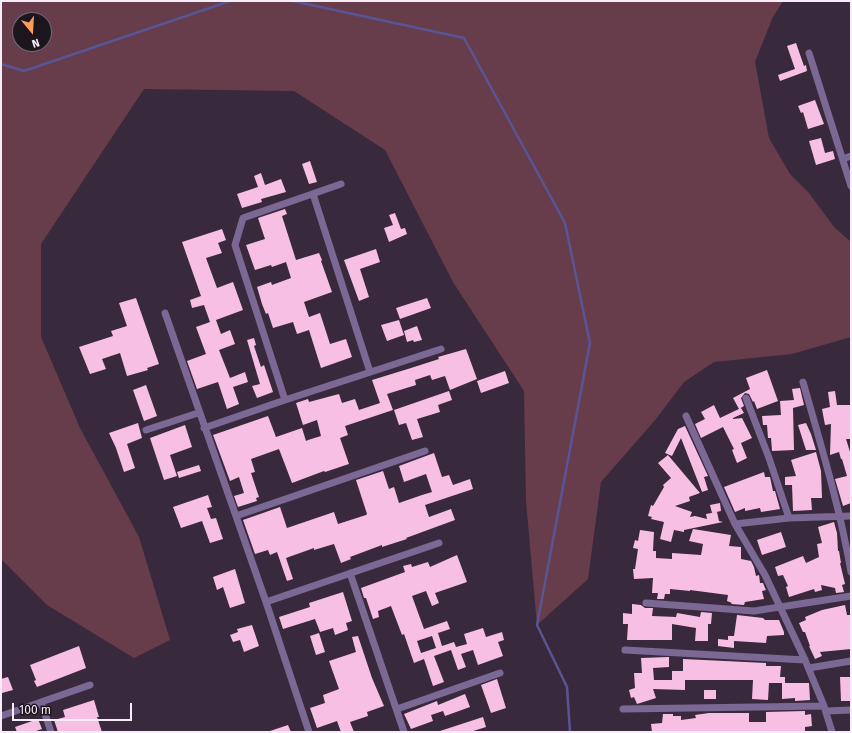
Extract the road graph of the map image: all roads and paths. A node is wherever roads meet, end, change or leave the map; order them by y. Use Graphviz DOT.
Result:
graph roads {
  1 [pos="809,53"];
  2 [pos="851,156"];
  3 [pos="842,159"];
  4 [pos="341,184"];
  5 [pos="851,186"];
  6 [pos="313,194"];
  7 [pos="164,313"];
  8 [pos="441,349"];
  9 [pos="370,372"];
  10 [pos="803,382"];
  11 [pos="746,398"];
  12 [pos="285,400"];
  13 [pos="198,413"];
  14 [pos="686,416"];
  15 [pos="204,428"];
  16 [pos="146,430"];
  17 [pos="425,451"];
  18 [pos="236,516"];
  19 [pos="839,516"];
  20 [pos="851,516"];
  21 [pos="789,518"];
  22 [pos="735,524"];
  23 [pos="439,543"];
  24 [pos="851,572"];
  25 [pos="350,573"];
  26 [pos="851,596"];
  27 [pos="266,602"];
  28 [pos="646,602"];
  29 [pos="781,608"];
  30 [pos="625,650"];
  31 [pos="806,660"];
  32 [pos="851,661"];
  33 [pos="809,668"];
  34 [pos="500,673"];
  35 [pos="90,685"];
  36 [pos="40,702"];
  37 [pos="397,708"];
  38 [pos="623,709"];
  39 [pos="825,709"];
  40 [pos="851,710"];
  41 [pos="1,716"];
  42 [pos="50,732"];
  43 [pos="309,732"];
  44 [pos="404,732"];
  45 [pos="832,732"];
  1 -- 3 [label="street"];
  2 -- 3 [label="street"];
  3 -- 5 [label="street"];
  4 -- 6 [label="street"];
  6 -- 9 [label="street"];
  6 -- 12 [label="street"];
  7 -- 13 [label="street"];
  8 -- 9 [label="street"];
  9 -- 12 [label="street"];
  10 -- 19 [label="street"];
  11 -- 21 [label="street"];
  12 -- 15 [label="street"];
  13 -- 15 [label="street"];
  13 -- 16 [label="street"];
  14 -- 22 [label="street"];
  15 -- 18 [label="street"];
  17 -- 18 [label="street"];
  18 -- 27 [label="street"];
  19 -- 20 [label="street"];
  19 -- 21 [label="street"];
  19 -- 24 [label="street"];
  21 -- 22 [label="street"];
  22 -- 29 [label="street"];
  23 -- 25 [label="street"];
  25 -- 27 [label="street"];
  25 -- 37 [label="street"];
  26 -- 29 [label="street"];
  27 -- 43 [label="street"];
  28 -- 29 [label="street"];
  29 -- 31 [label="street"];
  30 -- 31 [label="street"];
  31 -- 33 [label="street"];
  32 -- 33 [label="street"];
  33 -- 39 [label="street"];
  34 -- 37 [label="street"];
  35 -- 36 [label="street"];
  36 -- 41 [label="street"];
  36 -- 42 [label="street"];
  37 -- 44 [label="street"];
  38 -- 39 [label="street"];
  39 -- 40 [label="street"];
  39 -- 45 [label="street"];
}
